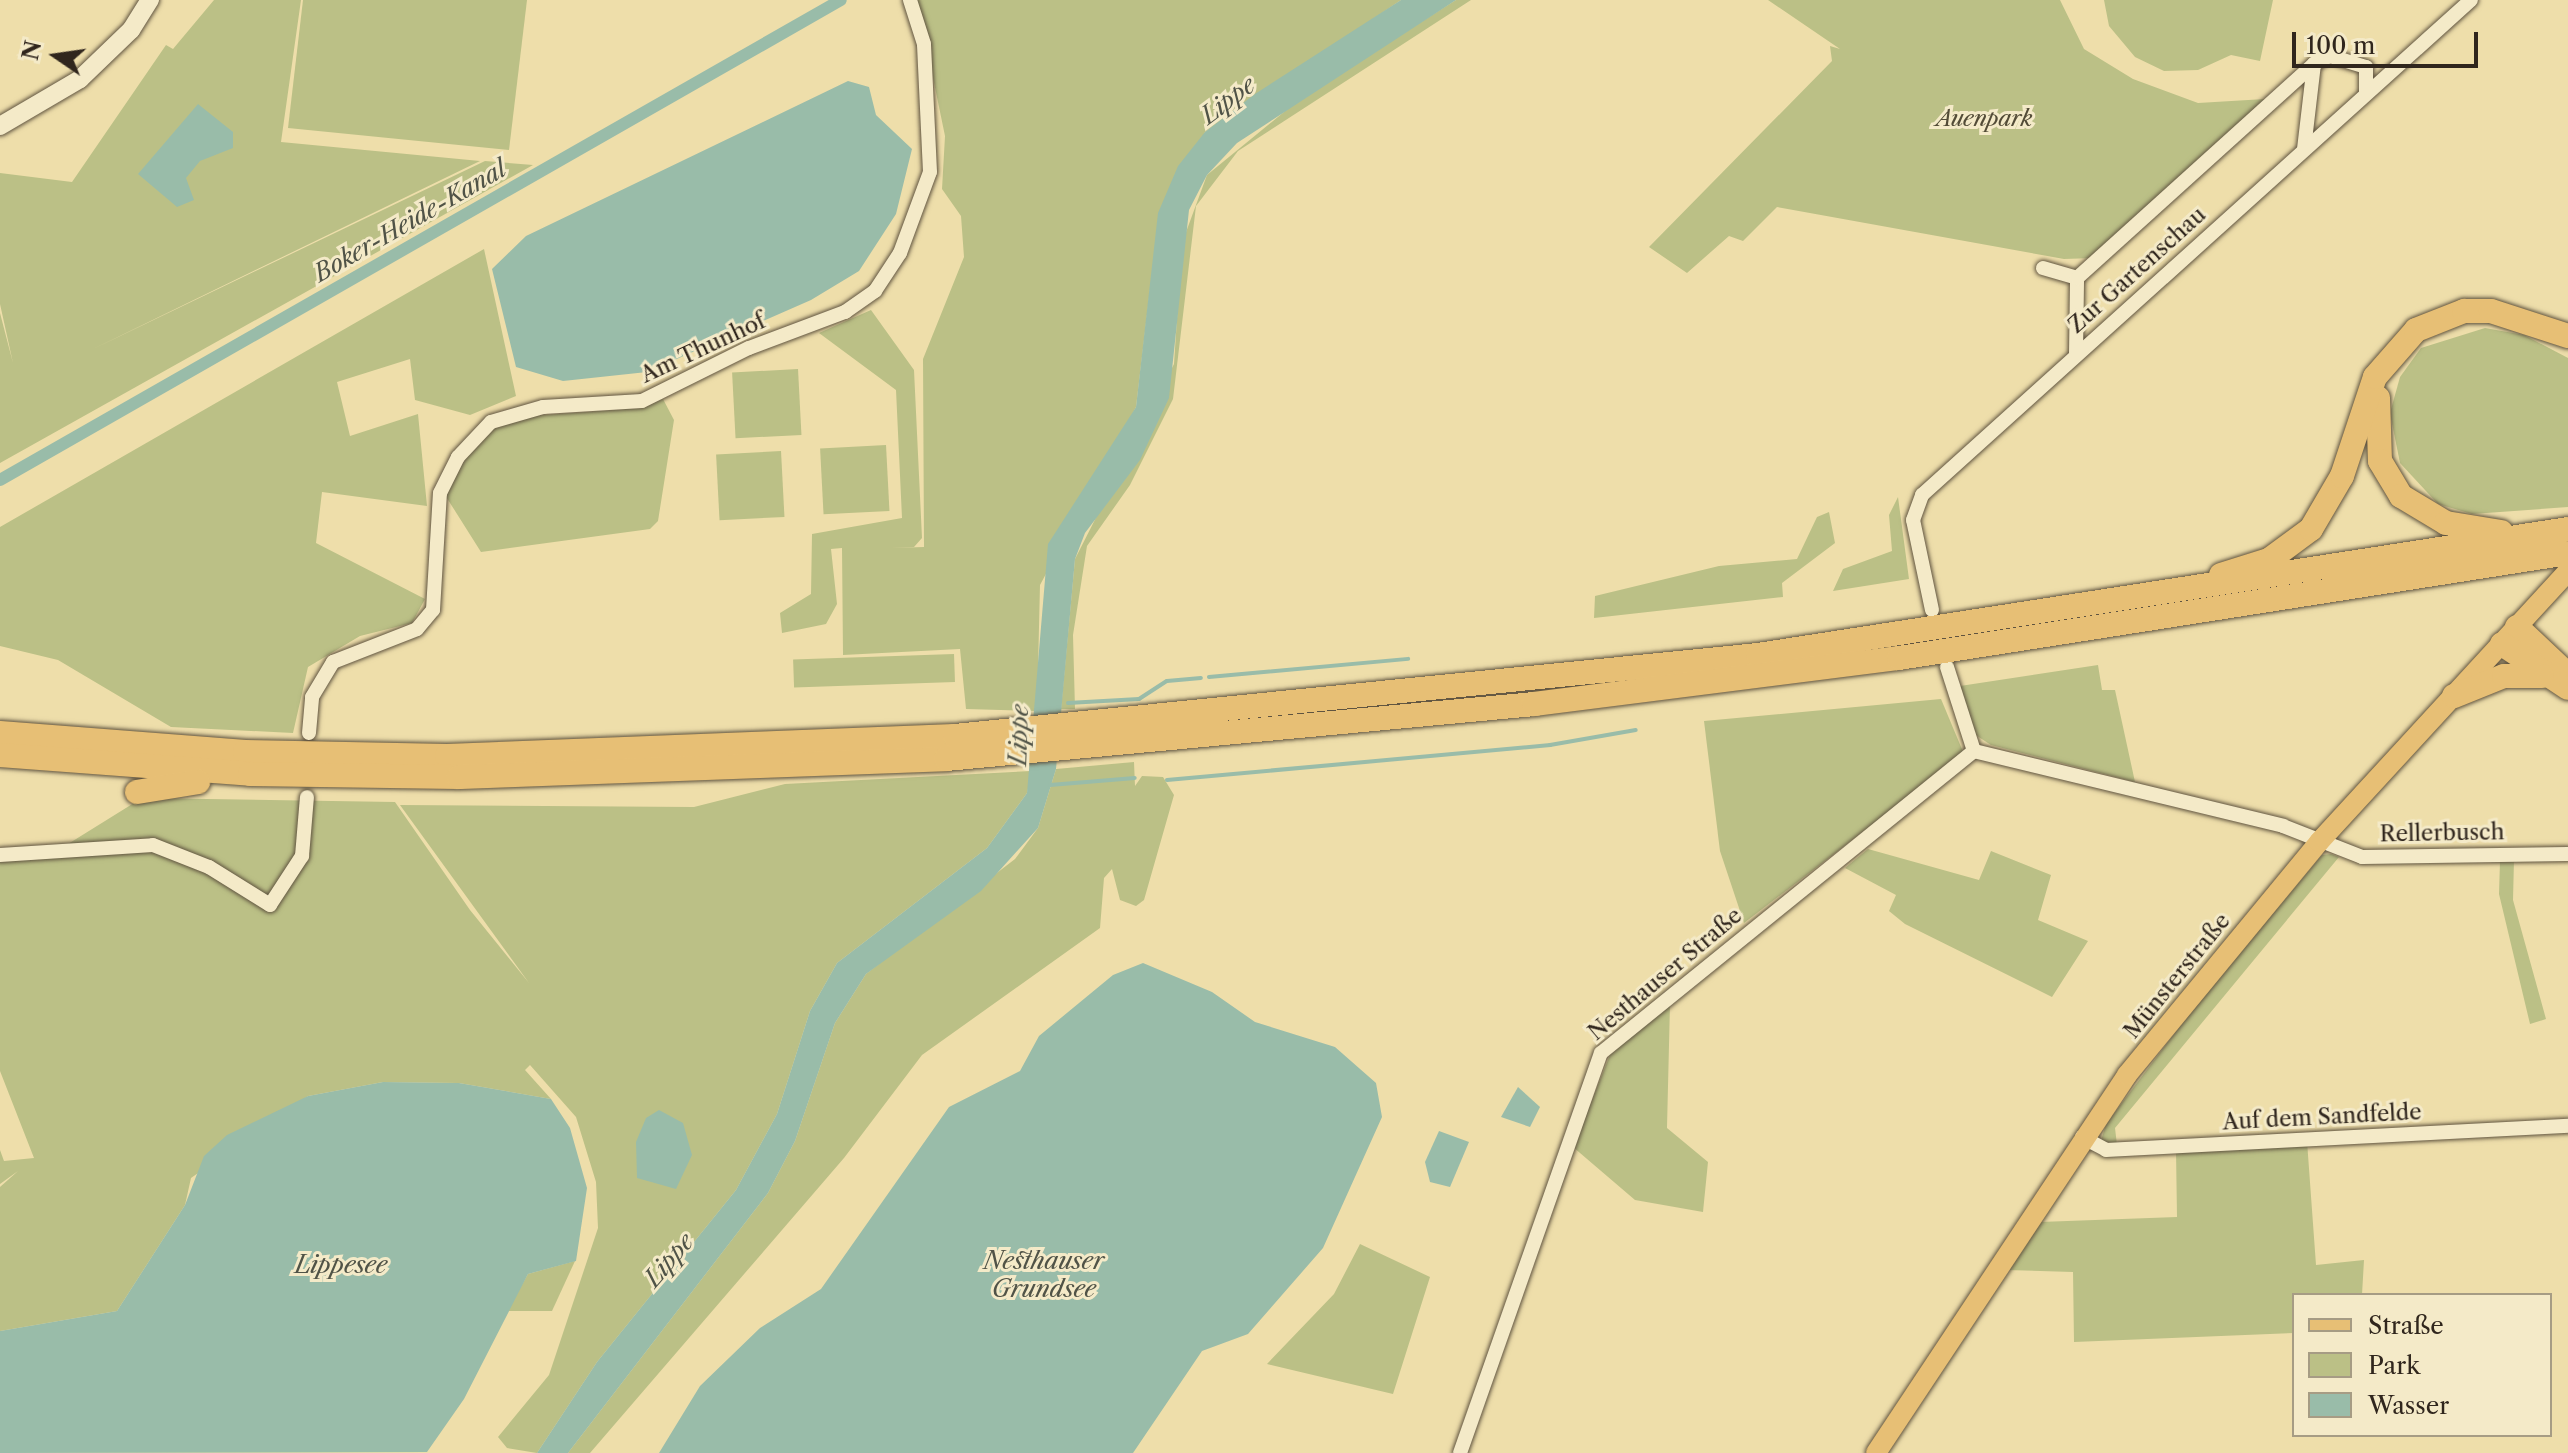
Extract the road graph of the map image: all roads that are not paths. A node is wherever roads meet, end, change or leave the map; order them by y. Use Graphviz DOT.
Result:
graph roads {
  1 [pos="150,0"];
  2 [pos="910,0"];
  3 [pos="2471,0"];
  4 [pos="2314,64"];
  5 [pos="2366,93"];
  6 [pos="0,126"];
  7 [pos="2304,149"];
  8 [pos="2043,268"];
  9 [pos="2077,278"];
  10 [pos="2568,336"];
  11 [pos="2568,344"];
  12 [pos="2076,354"];
  13 [pos="2551,532"];
  14 [pos="2568,553"];
  15 [pos="2568,571"];
  16 [pos="2127,603"];
  17 [pos="1932,610"];
  18 [pos="2509,635"];
  19 [pos="1947,667"];
  20 [pos="2568,675"];
  21 [pos="2542,676"];
  22 [pos="2568,688"];
  23 [pos="2454,696"];
  24 [pos="158,729"];
  25 [pos="0,733"];
  26 [pos="309,733"];
  27 [pos="950,748"];
  28 [pos="1974,751"];
  29 [pos="0,755"];
  30 [pos="248,763"];
  31 [pos="137,792"];
  32 [pos="307,797"];
  33 [pos="2319,842"];
  34 [pos="2568,854"];
  35 [pos="0,855"];
  36 [pos="2568,1126"];
  37 [pos="2082,1137"];
  38 [pos="1460,1453"];
  39 [pos="1876,1453"];
  1 -- 6 [label="street"];
  2 -- 26 [label="street, Am Thunhof"];
  3 -- 5 [label="street, Zur Gartenschau"];
  4 -- 5 [label="street"];
  4 -- 7 [label="street"];
  4 -- 9 [label="street"];
  5 -- 7 [label="street, Zur Gartenschau"];
  7 -- 12 [label="street, Zur Gartenschau"];
  8 -- 9 [label="street"];
  9 -- 12 [label="street"];
  10 -- 16 [label="highway"];
  11 -- 13 [label="highway"];
  12 -- 17 [label="street, Zur Gartenschau"];
  13 -- 16 [label="highway"];
  14 -- 27 [label="highway"];
  15 -- 18 [label="main road, Münsterstraße"];
  16 -- 27 [label="highway"];
  18 -- 20 [label="highway"];
  18 -- 21 [label="highway"];
  18 -- 23 [label="main road, Münsterstraße"];
  19 -- 28 [label="street"];
  21 -- 22 [label="highway"];
  21 -- 23 [label="highway"];
  23 -- 33 [label="main road, Münsterstraße"];
  24 -- 30 [label="highway"];
  25 -- 30 [label="highway"];
  27 -- 30 [label="highway"];
  28 -- 33 [label="street"];
  28 -- 38 [label="street, Nesthauser Straße"];
  29 -- 30 [label="highway"];
  30 -- 31 [label="highway"];
  32 -- 35 [label="street"];
  33 -- 34 [label="street, Rellerbusch"];
  33 -- 37 [label="main road, Münsterstraße"];
  36 -- 37 [label="street, Auf dem Sandfelde"];
  37 -- 39 [label="main road, Münsterstraße"];
}
